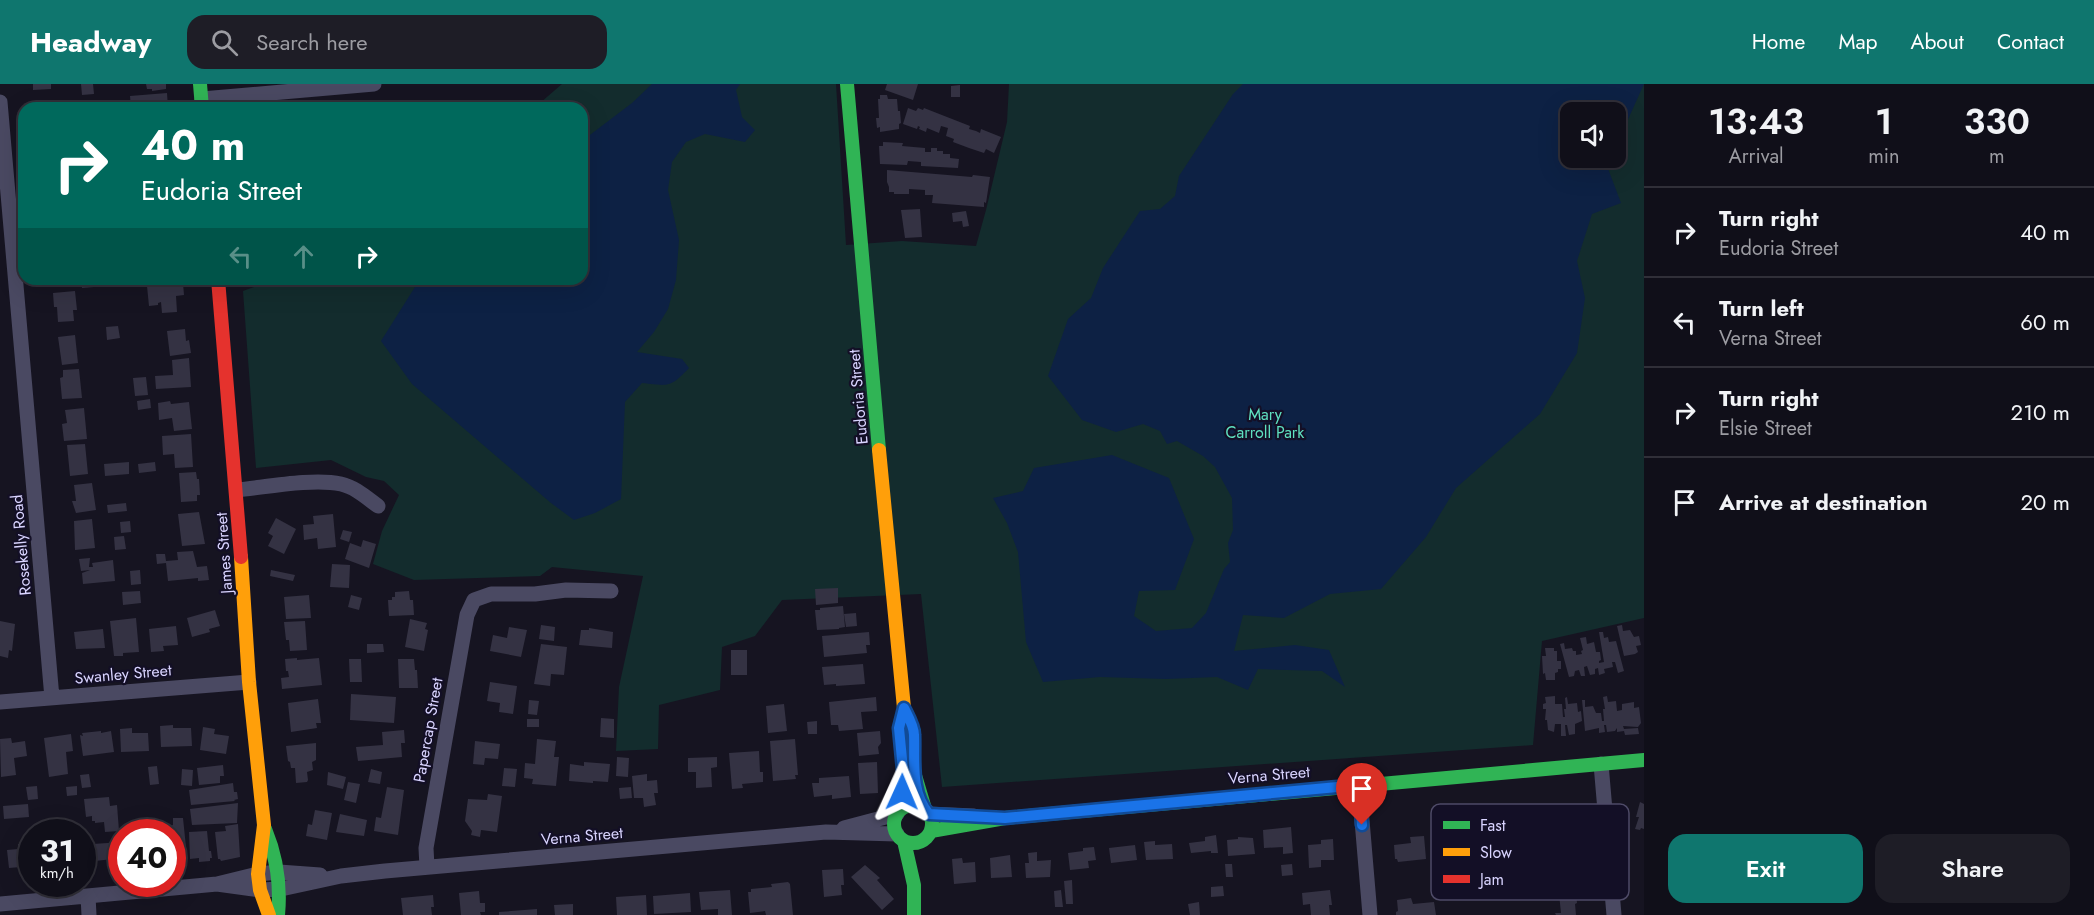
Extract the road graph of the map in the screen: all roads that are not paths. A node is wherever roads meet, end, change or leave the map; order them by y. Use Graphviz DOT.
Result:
graph roads {
  1 [pos="374,84"];
  2 [pos="847,84"];
  3 [pos="202,97"];
  4 [pos="0,102"];
  5 [pos="219,285"];
  6 [pos="237,490"];
  7 [pos="378,506"];
  8 [pos="611,591"];
  9 [pos="249,682"];
  10 [pos="52,698"];
  11 [pos="0,702"];
  12 [pos="904,708"];
  13 [pos="1644,760"];
  14 [pos="1601,764"];
  15 [pos="1359,785"];
  16 [pos="1604,804"];
  17 [pos="927,811"];
  18 [pos="898,813"];
  19 [pos="1005,818"];
  20 [pos="264,825"];
  21 [pos="826,832"];
  22 [pos="927,836"];
  23 [pos="901,837"];
  24 [pos="427,867"];
  25 [pos="279,872"];
  26 [pos="258,874"];
  27 [pos="341,876"];
  28 [pos="217,884"];
  29 [pos="281,889"];
  30 [pos="260,890"];
  31 [pos="96,895"];
  32 [pos="77,897"];
  33 [pos="88,897"];
  34 [pos="1613,900"];
  35 [pos="0,904"];
  36 [pos="89,915"];
  37 [pos="269,915"];
  38 [pos="278,915"];
  39 [pos="914,915"];
  40 [pos="928,915"];
  41 [pos="1370,915"];
  42 [pos="1614,915"];
  1 -- 3 [label="street"];
  2 -- 12 [label="street, Eudoria Street"];
  4 -- 10 [label="street, Rosekelly Road"];
  5 -- 6 [label="street, James Street"];
  6 -- 7 [label="street"];
  6 -- 9 [label="street, James Street"];
  8 -- 24 [label="street, Papercap Street"];
  9 -- 10 [label="street, Swanley Street"];
  9 -- 20 [label="street, James Street"];
  10 -- 11 [label="street, Swanley Street"];
  12 -- 17 [label="street, Eudoria Street"];
  12 -- 18 [label="street, Eudoria Street"];
  13 -- 14 [label="street, Verna Street"];
  14 -- 15 [label="street, Verna Street"];
  14 -- 16 [label="street"];
  15 -- 19 [label="street, Verna Street"];
  15 -- 41 [label="street"];
  17 -- 18 [label="street"];
  17 -- 19 [label="street, Verna Street"];
  17 -- 22 [label="street"];
  18 -- 21 [label="street, Verna Street"];
  18 -- 23 [label="street"];
  19 -- 22 [label="street, Verna Street"];
  20 -- 25 [label="street, James Street"];
  20 -- 26 [label="street, James Street"];
  21 -- 23 [label="street, Verna Street"];
  21 -- 24 [label="street, Verna Street"];
  22 -- 23 [label="street"];
  22 -- 40 [label="street"];
  23 -- 39 [label="street"];
  24 -- 27 [label="street, Verna Street"];
  25 -- 26 [label="street, Verna Street"];
  25 -- 27 [label="street, Verna Street"];
  25 -- 29 [label="street, James Street"];
  26 -- 28 [label="street, Verna Street"];
  26 -- 30 [label="street, James Street"];
  27 -- 29 [label="street, Verna Street"];
  28 -- 30 [label="street, Verna Street"];
  28 -- 31 [label="street, Verna Street"];
  29 -- 30 [label="street, Verna Street"];
  29 -- 38 [label="street, James Street"];
  30 -- 37 [label="street, James Street"];
  32 -- 35 [label="street, Verna Street"];
  33 -- 36 [label="street"];
  34 -- 42 [label="street"];
}
